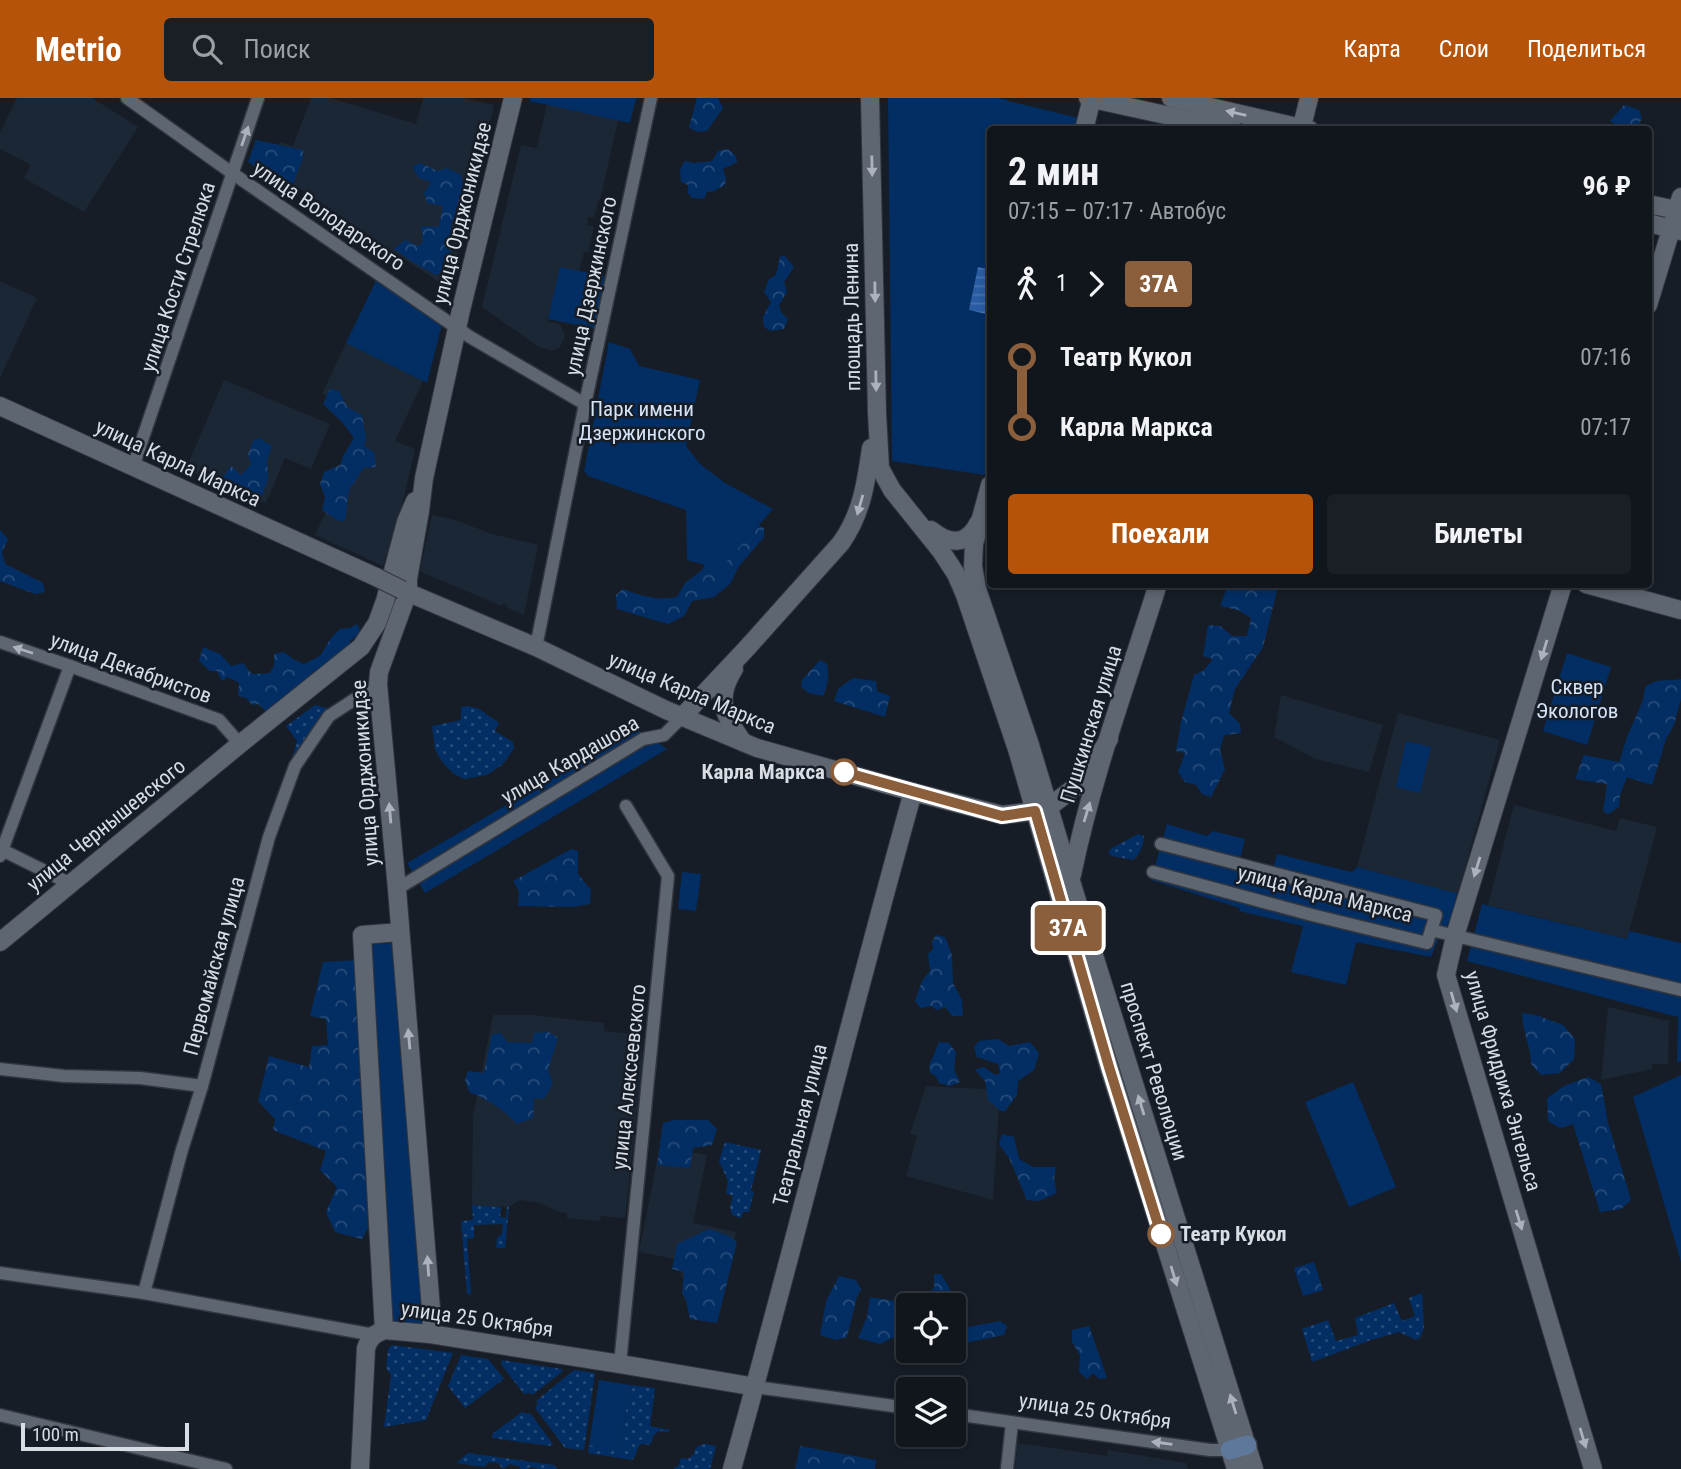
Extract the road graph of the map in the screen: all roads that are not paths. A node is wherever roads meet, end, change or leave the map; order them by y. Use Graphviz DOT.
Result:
graph roads {
  1 [pos="127,98"];
  2 [pos="258,98"];
  3 [pos="513,98"];
  4 [pos="651,98"];
  5 [pos="870,98"];
  6 [pos="1090,98"];
  7 [pos="1171,98"];
  8 [pos="1309,98"];
  9 [pos="1085,126"];
  10 [pos="1216,126"];
  11 [pos="1291,126"];
  12 [pos="1304,126"];
  13 [pos="232,173"];
  14 [pos="1652,204"];
  15 [pos="1680,206"];
  16 [pos="1652,224"];
  17 [pos="1676,230"];
  18 [pos="1652,294"];
  19 [pos="458,327"];
  20 [pos="585,404"];
  21 [pos="0,406"];
  22 [pos="877,414"];
  23 [pos="133,467"];
  24 [pos="424,478"];
  25 [pos="987,496"];
  26 [pos="982,514"];
  27 [pos="919,522"];
  28 [pos="973,566"];
  29 [pos="956,574"];
  30 [pos="1157,588"];
  31 [pos="1562,588"];
  32 [pos="1601,588"];
  33 [pos="405,591"];
  34 [pos="1681,610"];
  35 [pos="0,642"];
  36 [pos="536,647"];
  37 [pos="747,648"];
  38 [pos="70,666"];
  39 [pos="378,684"];
  40 [pos="681,717"];
  41 [pos="1109,739"];
  42 [pos="744,743"];
  43 [pos="240,744"];
  44 [pos="913,792"];
  45 [pos="626,806"];
  46 [pos="1042,809"];
  47 [pos="1161,844"];
  48 [pos="1,851"];
  49 [pos="1153,872"];
  50 [pos="1071,878"];
  51 [pos="71,884"];
  52 [pos="397,889"];
  53 [pos="1431,930"];
  54 [pos="400,932"];
  55 [pos="1455,936"];
  56 [pos="0,942"];
  57 [pos="1681,990"];
  58 [pos="0,1069"];
  59 [pos="202,1086"];
  60 [pos="0,1273"];
  61 [pos="144,1293"];
  62 [pos="379,1332"];
  63 [pos="430,1334"];
  64 [pos="620,1364"];
  65 [pos="756,1387"];
  66 [pos="896,1406"];
  67 [pos="0,1415"];
  68 [pos="966,1417"];
  69 [pos="1012,1423"];
  70 [pos="1238,1455"];
  71 [pos="226,1469"];
  72 [pos="360,1469"];
  73 [pos="732,1469"];
  74 [pos="1007,1469"];
  75 [pos="1254,1469"];
  76 [pos="1593,1469"];
  1 -- 13 [label="street, улица Володарского"];
  13 -- 2 [label="street, улица Кости Стрелюка, one-way"];
  3 -- 19 [label="street, улица Орджоникидзе"];
  4 -- 20 [label="street, улица Дзержинского"];
  5 -- 22 [label="street, площадь Ленина, one-way"];
  6 -- 9 [label="street"];
  6 -- 10 [label="street"];
  11 -- 7 [label="street, one-way"];
  8 -- 12 [label="street"];
  13 -- 19 [label="street, улица Володарского"];
  13 -- 23 [label="street, улица Кости Стрелюка"];
  14 -- 15 [label="street"];
  15 -- 17 [label="street"];
  16 -- 17 [label="street"];
  17 -- 18 [label="street"];
  19 -- 20 [label="street, улица Володарского"];
  19 -- 24 [label="street, улица Орджоникидзе"];
  20 -- 36 [label="street, улица Дзержинского"];
  21 -- 23 [label="street, улица Карла Маркса"];
  22 -- 27 [label="street, площадь Ленина"];
  22 -- 37 [label="street, улица Кардашова, one-way"];
  23 -- 33 [label="street, улица Карла Маркса, bridge"];
  24 -- 33 [label="street, улица Орджоникидзе"];
  24 -- 43 [label="street, улица Чернышевского"];
  25 -- 26 [label="street, площадь Ленина"];
  26 -- 27 [label="street, площадь Ленина"];
  26 -- 28 [label="street, площадь Ленина"];
  27 -- 29 [label="street, площадь Ленина"];
  28 -- 46 [label="street, проспект Революции"];
  29 -- 46 [label="street, проспект Революции"];
  30 -- 41 [label="street, Пушкинская улица"];
  31 -- 55 [label="street, улица Фридриха Энгельса, one-way"];
  32 -- 34 [label="street"];
  33 -- 36 [label="street, улица Карла Маркса"];
  33 -- 39 [label="street, улица Орджоникидзе"];
  38 -- 35 [label="street, улица Декабристов, one-way"];
  36 -- 40 [label="street, улица Карла Маркса"];
  37 -- 40 [label="street, улица Кардашова"];
  37 -- 42 [label="street, улица Кардашова"];
  38 -- 43 [label="street, улица Декабристов"];
  38 -- 48 [label="street"];
  52 -- 39 [label="street, улица Орджоникидзе, one-way"];
  39 -- 59 [label="street, Первомайская улица"];
  40 -- 42 [label="street, улица Карла Маркса"];
  40 -- 52 [label="street, улица Кардашова"];
  41 -- 46 [label="street, улица Карла Маркса"];
  50 -- 41 [label="street, Пушкинская улица, one-way"];
  42 -- 44 [label="street, улица Карла Маркса"];
  43 -- 51 [label="street, улица Чернышевского"];
  44 -- 46 [label="street, улица Карла Маркса"];
  44 -- 65 [label="street, Театральная улица"];
  45 -- 64 [label="street, улица Алексеевского"];
  46 -- 50 [label="street, проспект Революции"];
  46 -- 70 [label="street, проспект Революции, one-way"];
  47 -- 53 [label="street"];
  48 -- 51 [label="street"];
  49 -- 53 [label="street, улица Карла Маркса"];
  70 -- 50 [label="street, проспект Революции, one-way"];
  51 -- 56 [label="street, улица Чернышевского"];
  52 -- 54 [label="street, улица Орджоникидзе"];
  53 -- 55 [label="street, улица Карла Маркса"];
  54 -- 62 [label="street"];
  63 -- 54 [label="street, улица Орджоникидзе, one-way"];
  55 -- 57 [label="street, улица Карла Маркса"];
  55 -- 76 [label="street, улица Фридриха Энгельса, one-way"];
  58 -- 59 [label="street"];
  59 -- 61 [label="street, Первомайская улица"];
  60 -- 61 [label="street, улица 25 Октября"];
  61 -- 62 [label="street, улица 25 Октября"];
  62 -- 63 [label="street, улица 25 Октября"];
  62 -- 72 [label="street"];
  63 -- 64 [label="street, улица 25 Октября"];
  64 -- 65 [label="street, улица 25 Октября"];
  65 -- 66 [label="street, улица 25 Октября"];
  65 -- 73 [label="street, Театральная улица"];
  67 -- 71 [label="street"];
  68 -- 69 [label="street, улица 25 Октября"];
  70 -- 69 [label="street, улица 25 Октября, one-way"];
  69 -- 74 [label="street"];
  70 -- 75 [label="street, проспект Революции"];
}
